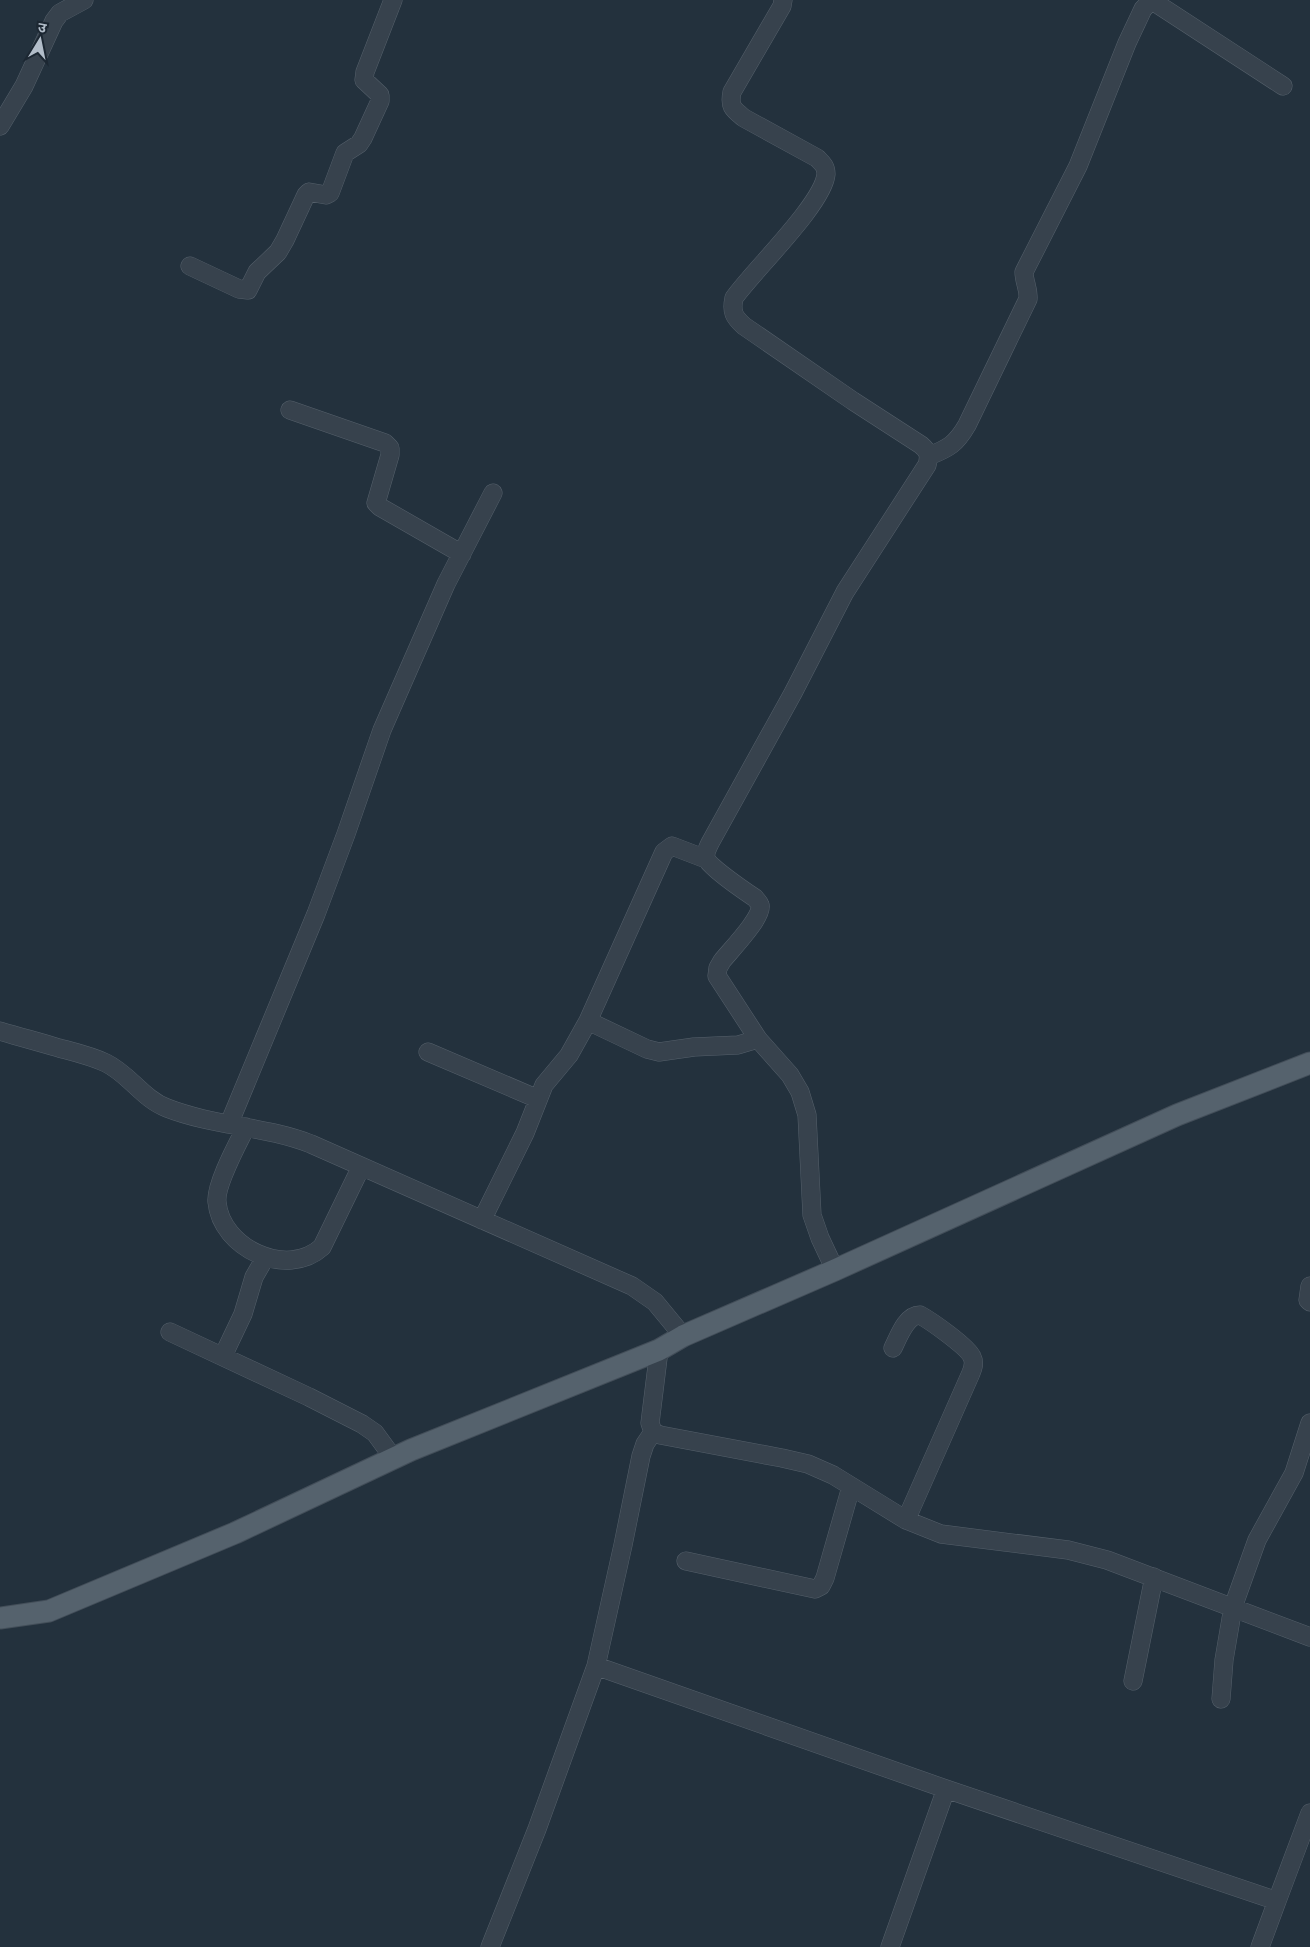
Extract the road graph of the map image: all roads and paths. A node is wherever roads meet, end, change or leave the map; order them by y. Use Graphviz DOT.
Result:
graph roads {
  1 [pos="84,0"];
  2 [pos="394,0"];
  3 [pos="783,0"];
  4 [pos="1151,0"];
  5 [pos="1283,86"];
  6 [pos="0,126"];
  7 [pos="190,266"];
  8 [pos="290,410"];
  9 [pos="929,456"];
  10 [pos="493,493"];
  11 [pos="462,554"];
  12 [pos="706,859"];
  13 [pos="588,1021"];
  14 [pos="0,1031"];
  15 [pos="758,1039"];
  16 [pos="428,1052"];
  17 [pos="1310,1063"];
  18 [pos="538,1099"];
  19 [pos="238,1125"];
  20 [pos="361,1167"];
  21 [pos="482,1220"];
  22 [pos="265,1258"];
  23 [pos="835,1270"];
  24 [pos="1310,1286"];
  25 [pos="1310,1302"];
  26 [pos="170,1332"];
  27 [pos="683,1336"];
  28 [pos="892,1348"];
  29 [pos="659,1350"];
  30 [pos="223,1356"];
  31 [pos="1310,1423"];
  32 [pos="653,1432"];
  33 [pos="394,1459"];
  34 [pos="851,1487"];
  35 [pos="906,1520"];
  36 [pos="686,1561"];
  37 [pos="1154,1577"];
  38 [pos="1234,1607"];
  39 [pos="0,1618"];
  40 [pos="1310,1637"];
  41 [pos="596,1666"];
  42 [pos="1133,1681"];
  43 [pos="1221,1699"];
  44 [pos="946,1789"];
  45 [pos="1310,1814"];
  46 [pos="1305,1843"];
  47 [pos="1277,1901"];
  48 [pos="490,1947"];
  49 [pos="890,1947"];
  50 [pos="1260,1947"];
  1 -- 6 [label="street"];
  2 -- 7 [label="street"];
  3 -- 9 [label="street"];
  4 -- 5 [label="street"];
  4 -- 9 [label="street"];
  8 -- 11 [label="street"];
  9 -- 12 [label="street"];
  10 -- 11 [label="street"];
  11 -- 19 [label="street"];
  12 -- 13 [label="street"];
  12 -- 15 [label="street"];
  13 -- 15 [label="street"];
  13 -- 18 [label="street"];
  14 -- 19 [label="street"];
  15 -- 23 [label="street"];
  16 -- 18 [label="street"];
  17 -- 23 [label="main road"];
  18 -- 21 [label="street"];
  19 -- 20 [label="street"];
  19 -- 22 [label="street"];
  20 -- 21 [label="street"];
  20 -- 22 [label="street"];
  21 -- 27 [label="street"];
  22 -- 30 [label="street"];
  23 -- 27 [label="main road"];
  24 -- 25 [label="street"];
  26 -- 30 [label="street"];
  27 -- 29 [label="main road"];
  28 -- 35 [label="street"];
  29 -- 32 [label="street"];
  29 -- 33 [label="main road"];
  30 -- 33 [label="street"];
  31 -- 38 [label="street"];
  32 -- 34 [label="street"];
  32 -- 41 [label="street"];
  33 -- 39 [label="main road"];
  34 -- 35 [label="street"];
  34 -- 36 [label="street"];
  35 -- 37 [label="street"];
  37 -- 38 [label="street"];
  37 -- 42 [label="street"];
  38 -- 40 [label="street"];
  38 -- 43 [label="street"];
  41 -- 44 [label="street"];
  41 -- 48 [label="street"];
  44 -- 47 [label="street"];
  44 -- 49 [label="street"];
  45 -- 46 [label="street"];
  46 -- 47 [label="street"];
  47 -- 50 [label="street"];
}
